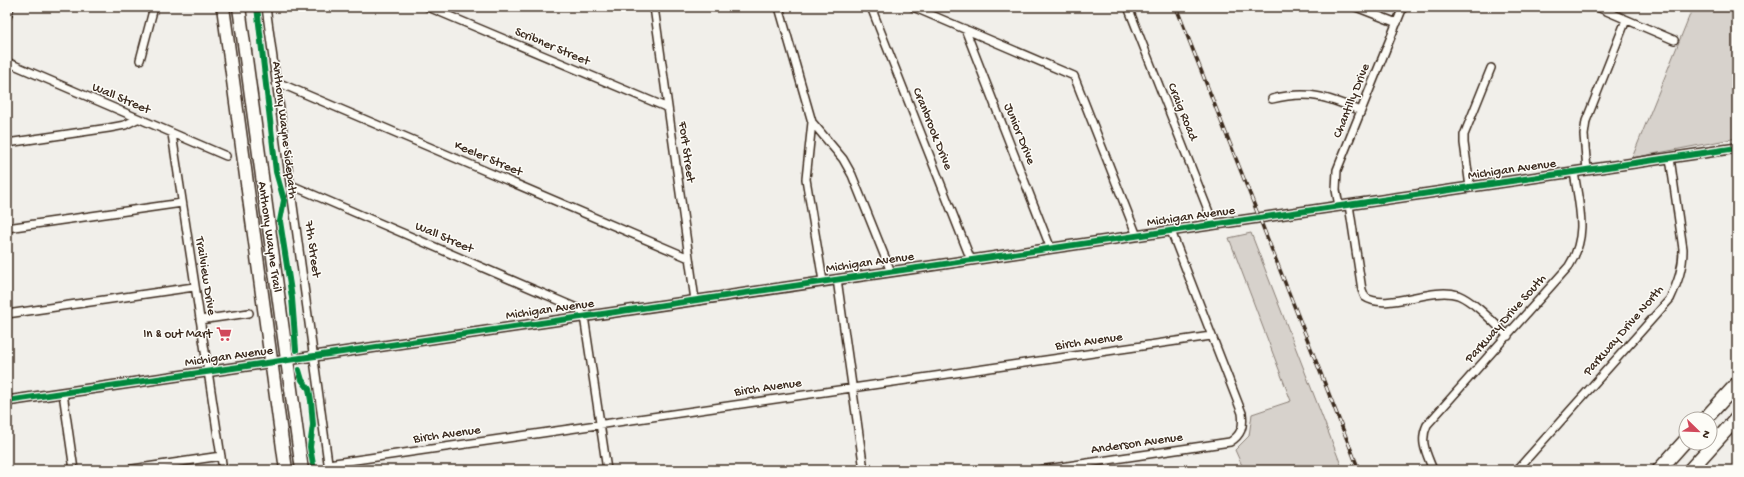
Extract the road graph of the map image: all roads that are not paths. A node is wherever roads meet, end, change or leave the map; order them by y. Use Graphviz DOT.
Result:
graph roads {
  1 [pos="10,7"];
  2 [pos="154,7"];
  3 [pos="223,7"];
  4 [pos="239,7"];
  5 [pos="266,7"];
  6 [pos="428,7"];
  7 [pos="654,7"];
  8 [pos="778,7"];
  9 [pos="871,7"];
  10 [pos="913,7"];
  11 [pos="1128,7"];
  12 [pos="1356,7"];
  13 [pos="1403,7"];
  14 [pos="1597,7"];
  15 [pos="7,17"];
  16 [pos="1626,20"];
  17 [pos="1397,23"];
  18 [pos="965,29"];
  19 [pos="1674,40"];
  20 [pos="140,60"];
  21 [pos="7,62"];
  22 [pos="1491,68"];
  23 [pos="277,82"];
  24 [pos="1272,99"];
  25 [pos="668,108"];
  26 [pos="1361,111"];
  27 [pos="137,119"];
  28 [pos="812,122"];
  29 [pos="172,134"];
  30 [pos="7,144"];
  31 [pos="1737,148"];
  32 [pos="226,156"];
  33 [pos="1670,158"];
  34 [pos="1587,170"];
  35 [pos="1574,172"];
  36 [pos="291,185"];
  37 [pos="1470,187"];
  38 [pos="182,203"];
  39 [pos="1349,204"];
  40 [pos="1339,206"];
  41 [pos="1214,225"];
  42 [pos="7,228"];
  43 [pos="1171,231"];
  44 [pos="1137,236"];
  45 [pos="1052,249"];
  46 [pos="689,258"];
  47 [pos="971,260"];
  48 [pos="891,272"];
  49 [pos="837,279"];
  50 [pos="823,281"];
  51 [pos="194,287"];
  52 [pos="695,300"];
  53 [pos="249,313"];
  54 [pos="7,314"];
  55 [pos="584,316"];
  56 [pos="200,320"];
  57 [pos="1211,336"];
  58 [pos="1508,336"];
  59 [pos="314,356"];
  60 [pos="287,360"];
  61 [pos="272,362"];
  62 [pos="207,372"];
  63 [pos="1737,384"];
  64 [pos="852,388"];
  65 [pos="63,393"];
  66 [pos="7,401"];
  67 [pos="1712,411"];
  68 [pos="1737,418"];
  69 [pos="600,424"];
  70 [pos="1678,449"];
  71 [pos="221,456"];
  72 [pos="328,467"];
  73 [pos="74,470"];
  74 [pos="126,470"];
  75 [pos="223,470"];
  76 [pos="286,470"];
  77 [pos="302,470"];
  78 [pos="607,470"];
  79 [pos="864,470"];
  80 [pos="1040,470"];
  81 [pos="1433,470"];
  82 [pos="1517,470"];
  83 [pos="1659,470"];
  84 [pos="1690,470"];
  1 -- 15 [label="street"];
  2 -- 20 [label="street"];
  3 -- 61 [label="highway, Anthony Wayne Trail"];
  4 -- 60 [label="highway, Anthony Wayne Trail"];
  5 -- 23 [label="street, 7th Street"];
  6 -- 25 [label="street, Scribner Street"];
  7 -- 25 [label="street, Fort Street"];
  8 -- 28 [label="street"];
  9 -- 47 [label="street, Cranbrook Drive"];
  10 -- 18 [label="street"];
  11 -- 41 [label="street, Craig Road"];
  12 -- 17 [label="street"];
  13 -- 17 [label="street, Chantilly Drive"];
  14 -- 16 [label="street"];
  16 -- 19 [label="street"];
  16 -- 34 [label="street"];
  17 -- 26 [label="street, Chantilly Drive"];
  18 -- 44 [label="street"];
  18 -- 45 [label="street, Junior Drive"];
  21 -- 27 [label="street, Wall Street"];
  22 -- 37 [label="street"];
  23 -- 36 [label="street, 7th Street"];
  23 -- 46 [label="street, Keeler Street"];
  24 -- 26 [label="street"];
  25 -- 46 [label="street, Fort Street"];
  26 -- 40 [label="street, Chantilly Drive"];
  27 -- 29 [label="street, Wall Street"];
  27 -- 30 [label="street"];
  28 -- 48 [label="street"];
  28 -- 50 [label="street"];
  29 -- 32 [label="street, Wall Street"];
  29 -- 38 [label="street, Trailview Drive"];
  31 -- 33 [label="street, Michigan Avenue"];
  33 -- 34 [label="street, Michigan Avenue"];
  33 -- 82 [label="street, Parkway Drive North"];
  34 -- 35 [label="street, Michigan Avenue"];
  35 -- 37 [label="street, Michigan Avenue"];
  35 -- 58 [label="street, Parkway Drive South"];
  36 -- 55 [label="street, Wall Street"];
  36 -- 59 [label="street, 7th Street"];
  37 -- 39 [label="street, Michigan Avenue"];
  38 -- 42 [label="street"];
  38 -- 51 [label="street, Trailview Drive"];
  39 -- 40 [label="street, Michigan Avenue"];
  39 -- 58 [label="street"];
  40 -- 41 [label="street, Michigan Avenue"];
  41 -- 43 [label="street, Michigan Avenue"];
  43 -- 44 [label="street, Michigan Avenue"];
  43 -- 57 [label="street"];
  44 -- 45 [label="street, Michigan Avenue"];
  45 -- 47 [label="street, Michigan Avenue"];
  46 -- 52 [label="street, Fort Street"];
  47 -- 48 [label="street, Michigan Avenue"];
  48 -- 49 [label="street, Michigan Avenue"];
  49 -- 50 [label="street, Michigan Avenue"];
  49 -- 64 [label="street"];
  50 -- 52 [label="street, Michigan Avenue"];
  51 -- 54 [label="street"];
  51 -- 56 [label="street, Trailview Drive"];
  52 -- 55 [label="street, Michigan Avenue"];
  53 -- 56 [label="street"];
  55 -- 59 [label="street, Michigan Avenue"];
  55 -- 69 [label="street"];
  56 -- 62 [label="street, Trailview Drive"];
  57 -- 64 [label="street, Birch Avenue"];
  57 -- 80 [label="street, Anderson Avenue"];
  58 -- 81 [label="street, Parkway Drive South"];
  59 -- 60 [label="street, Michigan Avenue"];
  59 -- 72 [label="street, 7th Street"];
  60 -- 61 [label="street, Michigan Avenue"];
  60 -- 77 [label="highway, Anthony Wayne Trail"];
  61 -- 62 [label="street, Michigan Avenue"];
  61 -- 76 [label="highway, Anthony Wayne Trail"];
  62 -- 65 [label="street, Michigan Avenue"];
  62 -- 71 [label="street, Trailview Drive"];
  63 -- 67 [label="highway"];
  64 -- 69 [label="street, Birch Avenue"];
  64 -- 79 [label="street"];
  65 -- 66 [label="street, Michigan Avenue"];
  65 -- 73 [label="street"];
  68 -- 84 [label="highway"];
  69 -- 72 [label="street, Birch Avenue"];
  69 -- 78 [label="street"];
  70 -- 83 [label="highway"];
  71 -- 74 [label="street"];
  71 -- 75 [label="street, Trailview Drive"];
}
